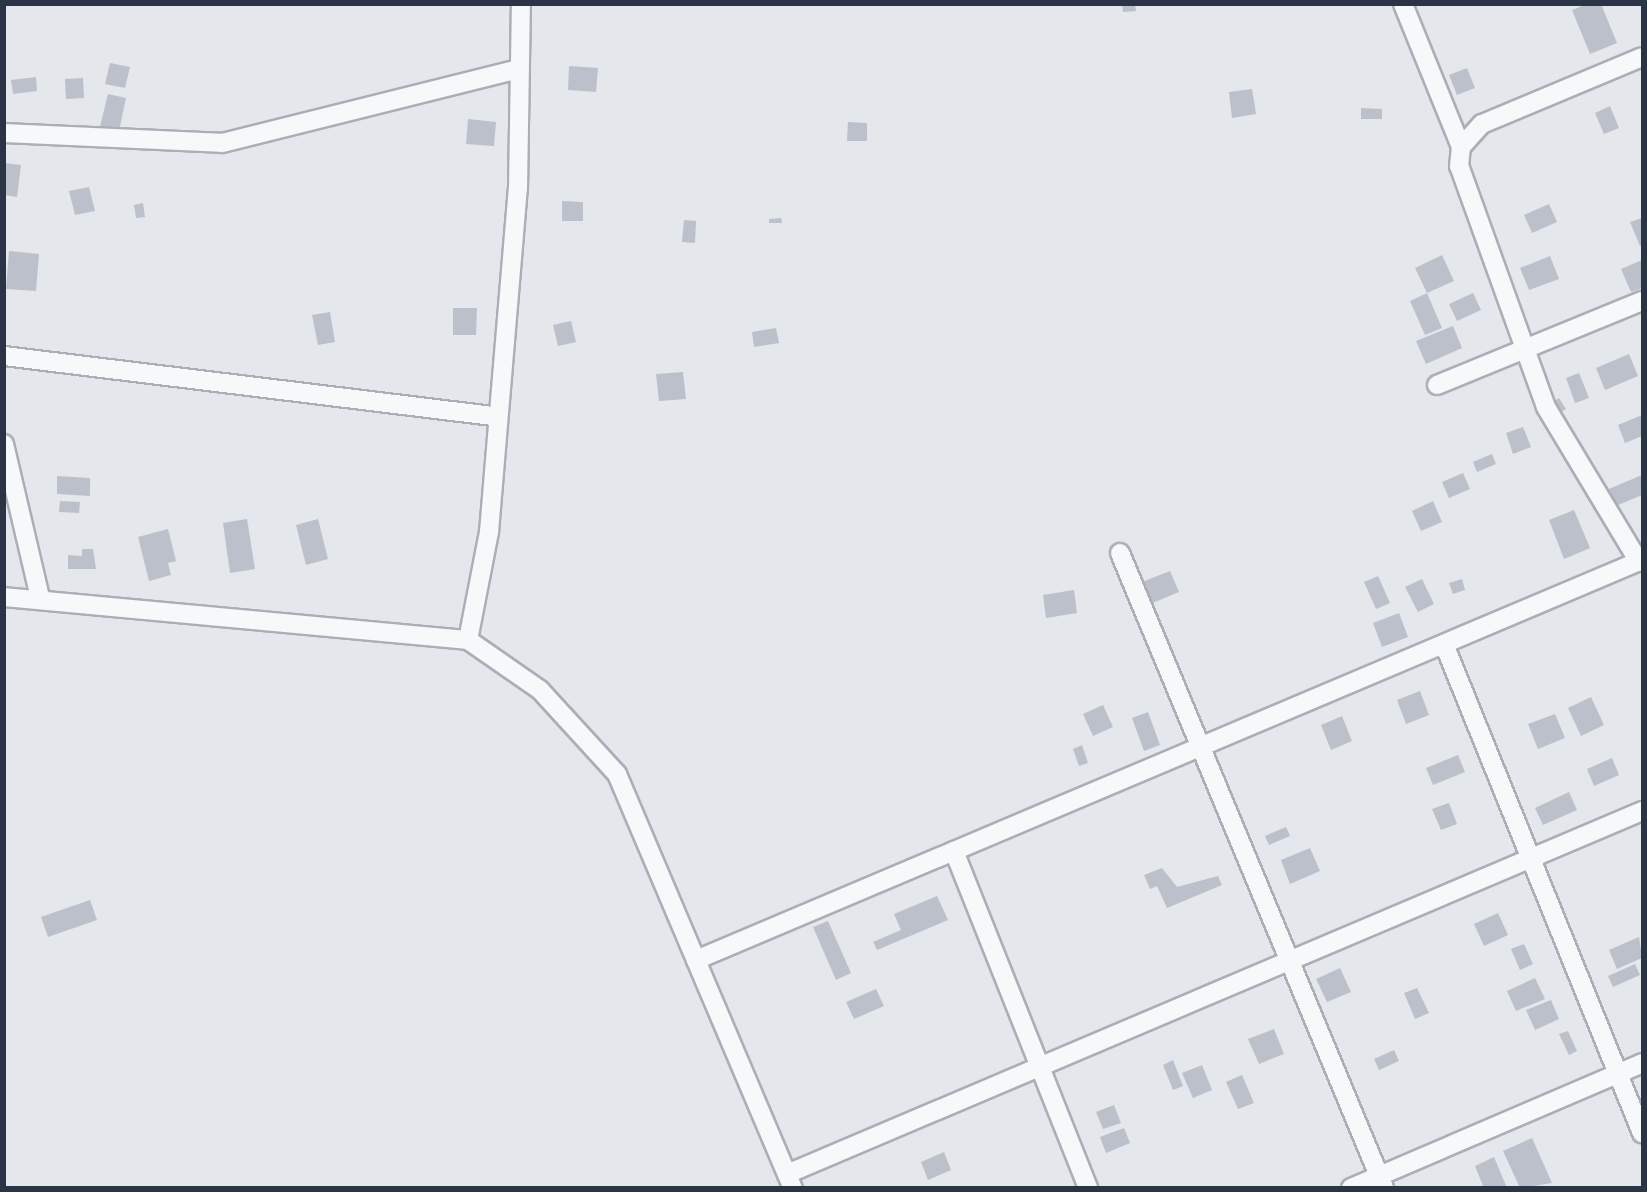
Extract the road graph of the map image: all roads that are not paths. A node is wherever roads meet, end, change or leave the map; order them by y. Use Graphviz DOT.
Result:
graph roads {
  1 [pos="521,4"];
  2 [pos="1403,4"];
  3 [pos="1642,57"];
  4 [pos="518,69"];
  5 [pos="4,133"];
  6 [pos="1461,147"];
  7 [pos="1642,301"];
  8 [pos="1528,347"];
  9 [pos="4,356"];
  10 [pos="1437,385"];
  11 [pos="498,417"];
  12 [pos="4,444"];
  13 [pos="1120,553"];
  14 [pos="1641,561"];
  15 [pos="4,597"];
  16 [pos="40,598"];
  17 [pos="468,640"];
  18 [pos="1444,644"];
  19 [pos="1199,747"];
  20 [pos="1642,811"];
  21 [pos="954,851"];
  22 [pos="1528,860"];
  23 [pos="696,960"];
  24 [pos="1286,962"];
  25 [pos="1642,1063"];
  26 [pos="1039,1067"];
  27 [pos="1615,1075"];
  28 [pos="1642,1132"];
  29 [pos="790,1181"];
  30 [pos="1381,1182"];
  31 [pos="1088,1188"];
  32 [pos="1351,1188"];
  1 -- 4 [label="street"];
  2 -- 6 [label="street"];
  3 -- 6 [label="street"];
  4 -- 5 [label="street"];
  4 -- 11 [label="street"];
  6 -- 8 [label="street"];
  7 -- 8 [label="street"];
  8 -- 10 [label="street"];
  8 -- 14 [label="street"];
  9 -- 11 [label="street"];
  11 -- 17 [label="street"];
  12 -- 16 [label="street"];
  13 -- 19 [label="street"];
  14 -- 18 [label="street"];
  15 -- 16 [label="street"];
  16 -- 17 [label="street"];
  17 -- 23 [label="street"];
  18 -- 19 [label="street"];
  18 -- 22 [label="street"];
  19 -- 21 [label="street"];
  19 -- 24 [label="street"];
  20 -- 22 [label="street"];
  21 -- 23 [label="street"];
  21 -- 26 [label="street"];
  22 -- 24 [label="street"];
  22 -- 27 [label="street"];
  23 -- 29 [label="street"];
  24 -- 26 [label="street"];
  24 -- 30 [label="street"];
  25 -- 27 [label="street"];
  26 -- 29 [label="street"];
  26 -- 31 [label="street"];
  27 -- 28 [label="street"];
  27 -- 30 [label="street"];
  30 -- 32 [label="street"];
}
